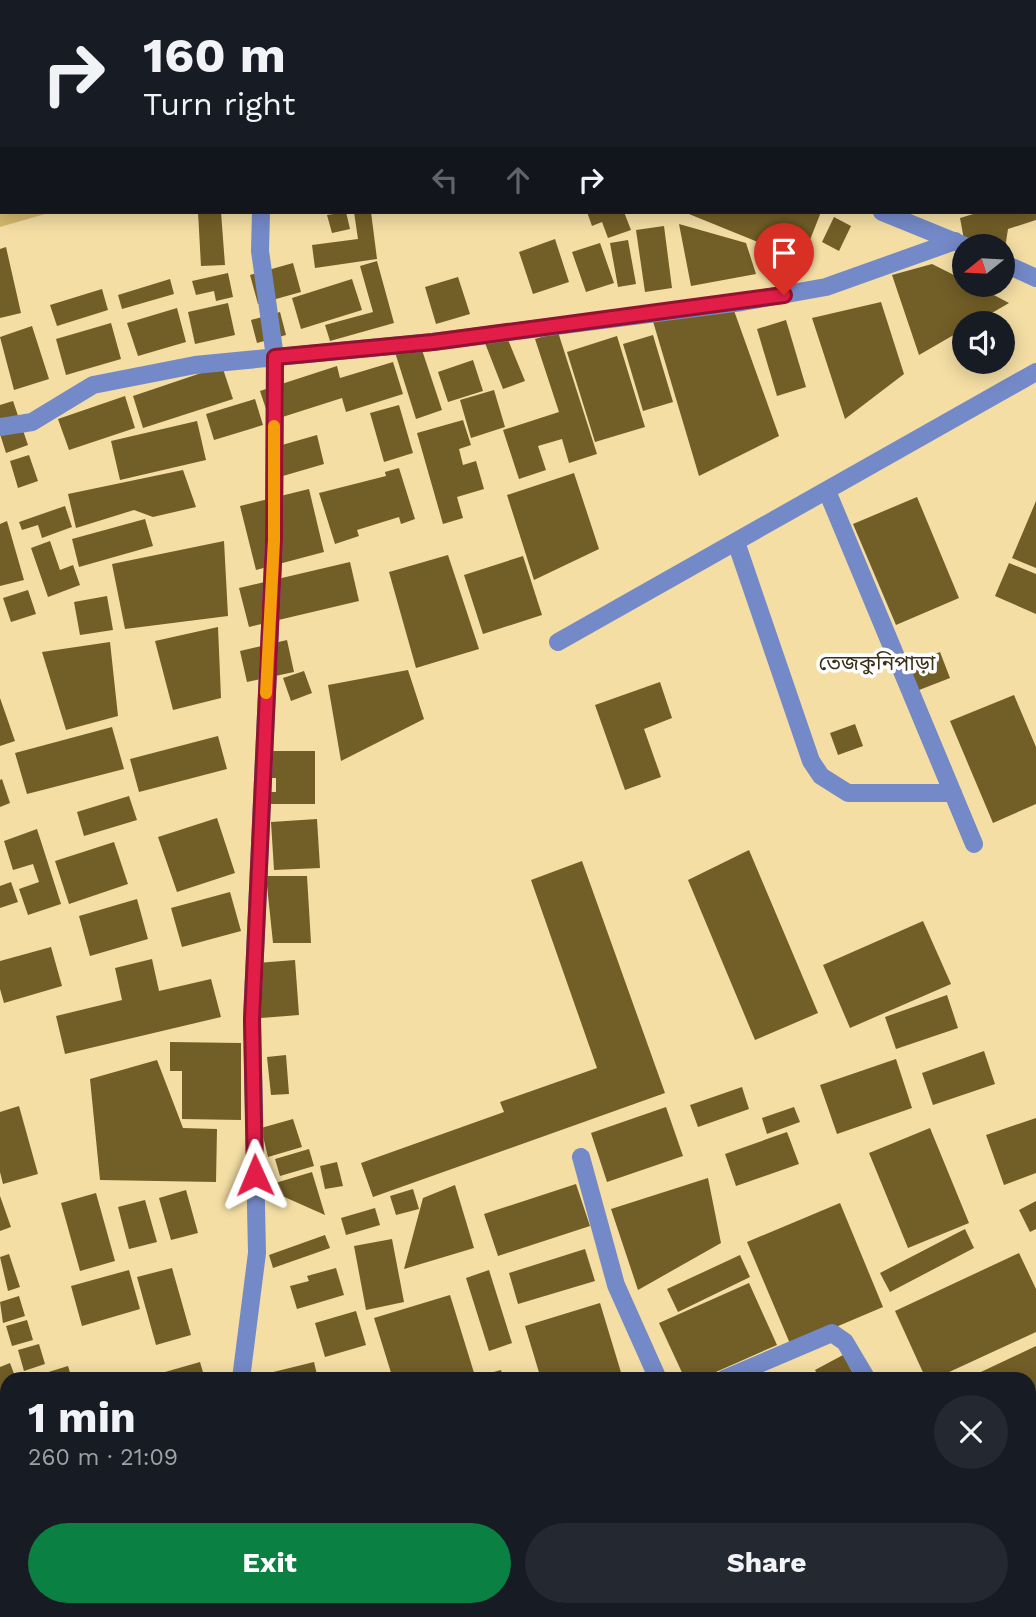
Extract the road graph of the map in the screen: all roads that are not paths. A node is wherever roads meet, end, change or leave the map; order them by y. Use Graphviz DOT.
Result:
graph roads {
  1 [pos="261,214"];
  2 [pos="887,214"];
  3 [pos="952,240"];
  4 [pos="952,247"];
  5 [pos="1015,268"];
  6 [pos="1036,278"];
  7 [pos="275,357"];
  8 [pos="1036,372"];
  9 [pos="0,427"];
  10 [pos="827,491"];
  11 [pos="736,542"];
  12 [pos="558,642"];
  13 [pos="953,793"];
  14 [pos="974,844"];
  15 [pos="581,1157"];
  16 [pos="242,1372"];
  17 [pos="655,1372"];
  18 [pos="740,1372"];
  19 [pos="863,1372"];
  1 -- 7 [label="street"];
  2 -- 3 [label="street"];
  4 -- 7 [label="street"];
  5 -- 6 [label="street"];
  7 -- 9 [label="street"];
  7 -- 16 [label="street"];
  8 -- 10 [label="street"];
  10 -- 11 [label="street"];
  10 -- 13 [label="street"];
  11 -- 12 [label="street"];
  11 -- 13 [label="street"];
  13 -- 14 [label="street"];
  15 -- 17 [label="street"];
  18 -- 19 [label="street"];
}
